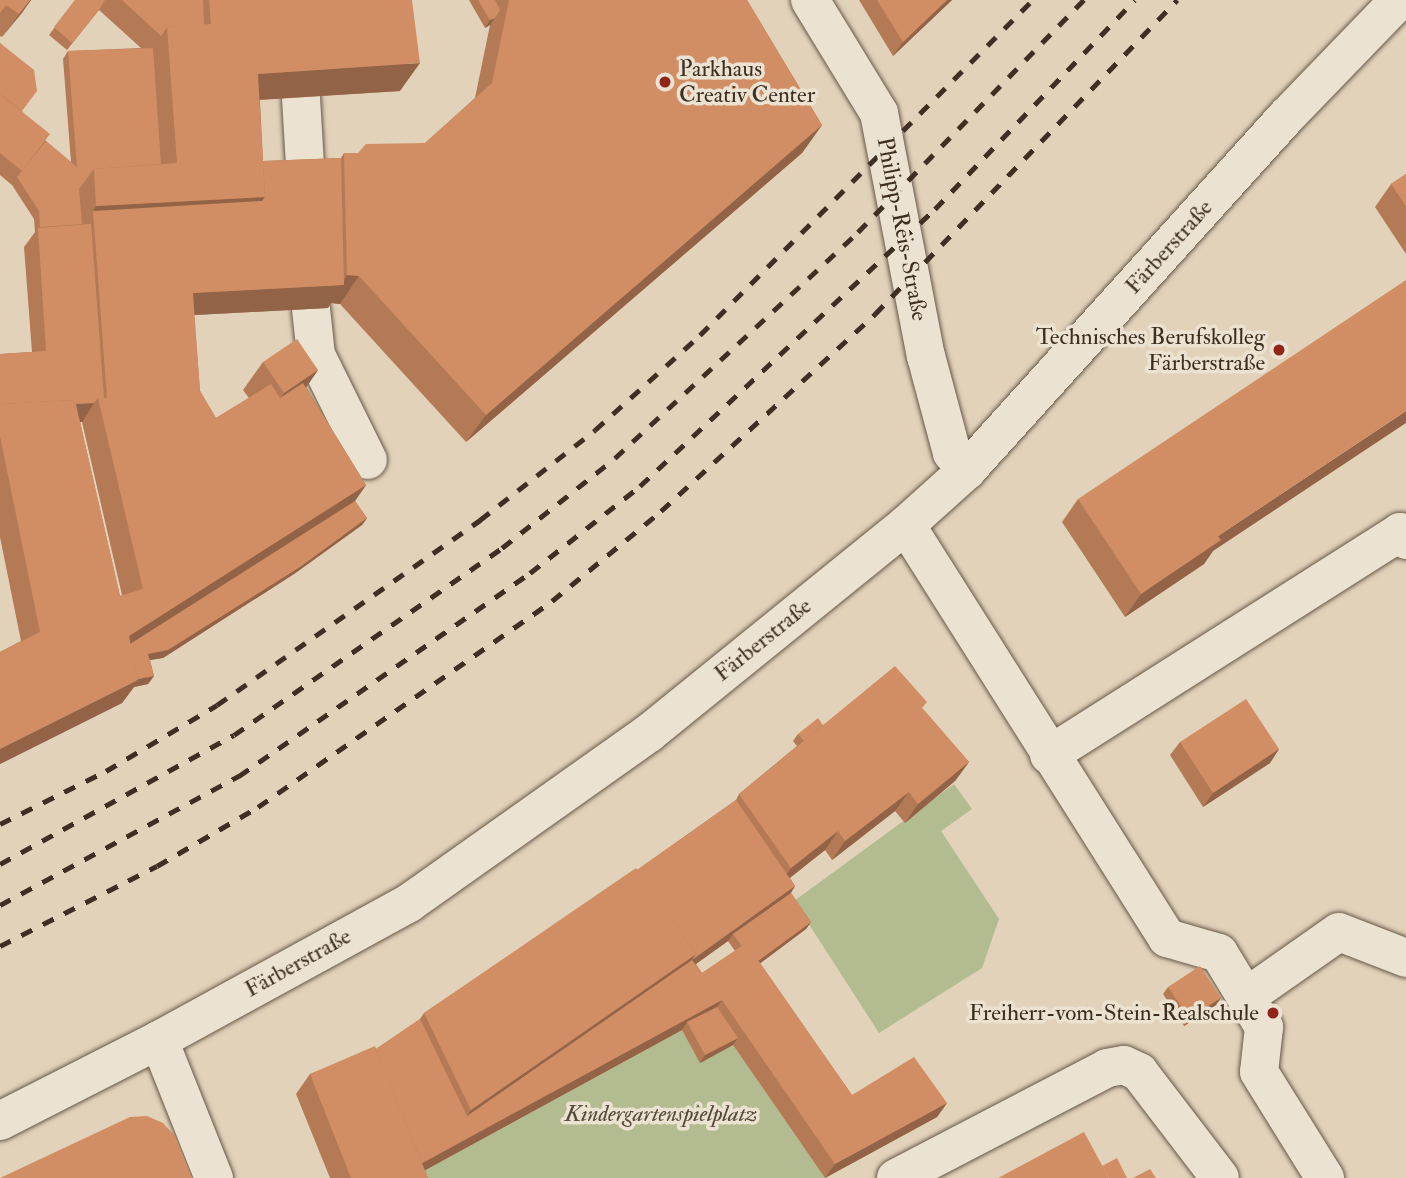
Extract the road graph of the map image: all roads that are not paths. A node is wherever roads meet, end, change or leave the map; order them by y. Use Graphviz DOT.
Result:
graph roads {
  1 [pos="810,0"];
  2 [pos="1399,0"];
  3 [pos="301,99"];
  4 [pos="306,181"];
  5 [pos="311,309"];
  6 [pos="368,460"];
  7 [pos="967,470"];
  8 [pos="906,525"];
  9 [pos="1406,540"];
  10 [pos="1049,755"];
  11 [pos="1406,958"];
  12 [pos="1246,997"];
  13 [pos="159,1040"];
  14 [pos="0,1121"];
  15 [pos="214,1178"];
  16 [pos="896,1178"];
  17 [pos="1220,1178"];
  18 [pos="1325,1178"];
  1 -- 7 [label="street, Philipp-Reis-Straße"];
  2 -- 7 [label="street, Färberstraße"];
  3 -- 4 [label="street"];
  5 -- 6 [label="street"];
  7 -- 8 [label="street, Färberstraße"];
  8 -- 10 [label="street"];
  8 -- 13 [label="street, Färberstraße"];
  9 -- 10 [label="street"];
  10 -- 12 [label="street"];
  11 -- 12 [label="street"];
  12 -- 18 [label="street"];
  13 -- 14 [label="street, Färberstraße"];
  13 -- 15 [label="street"];
  16 -- 17 [label="street"];
}
